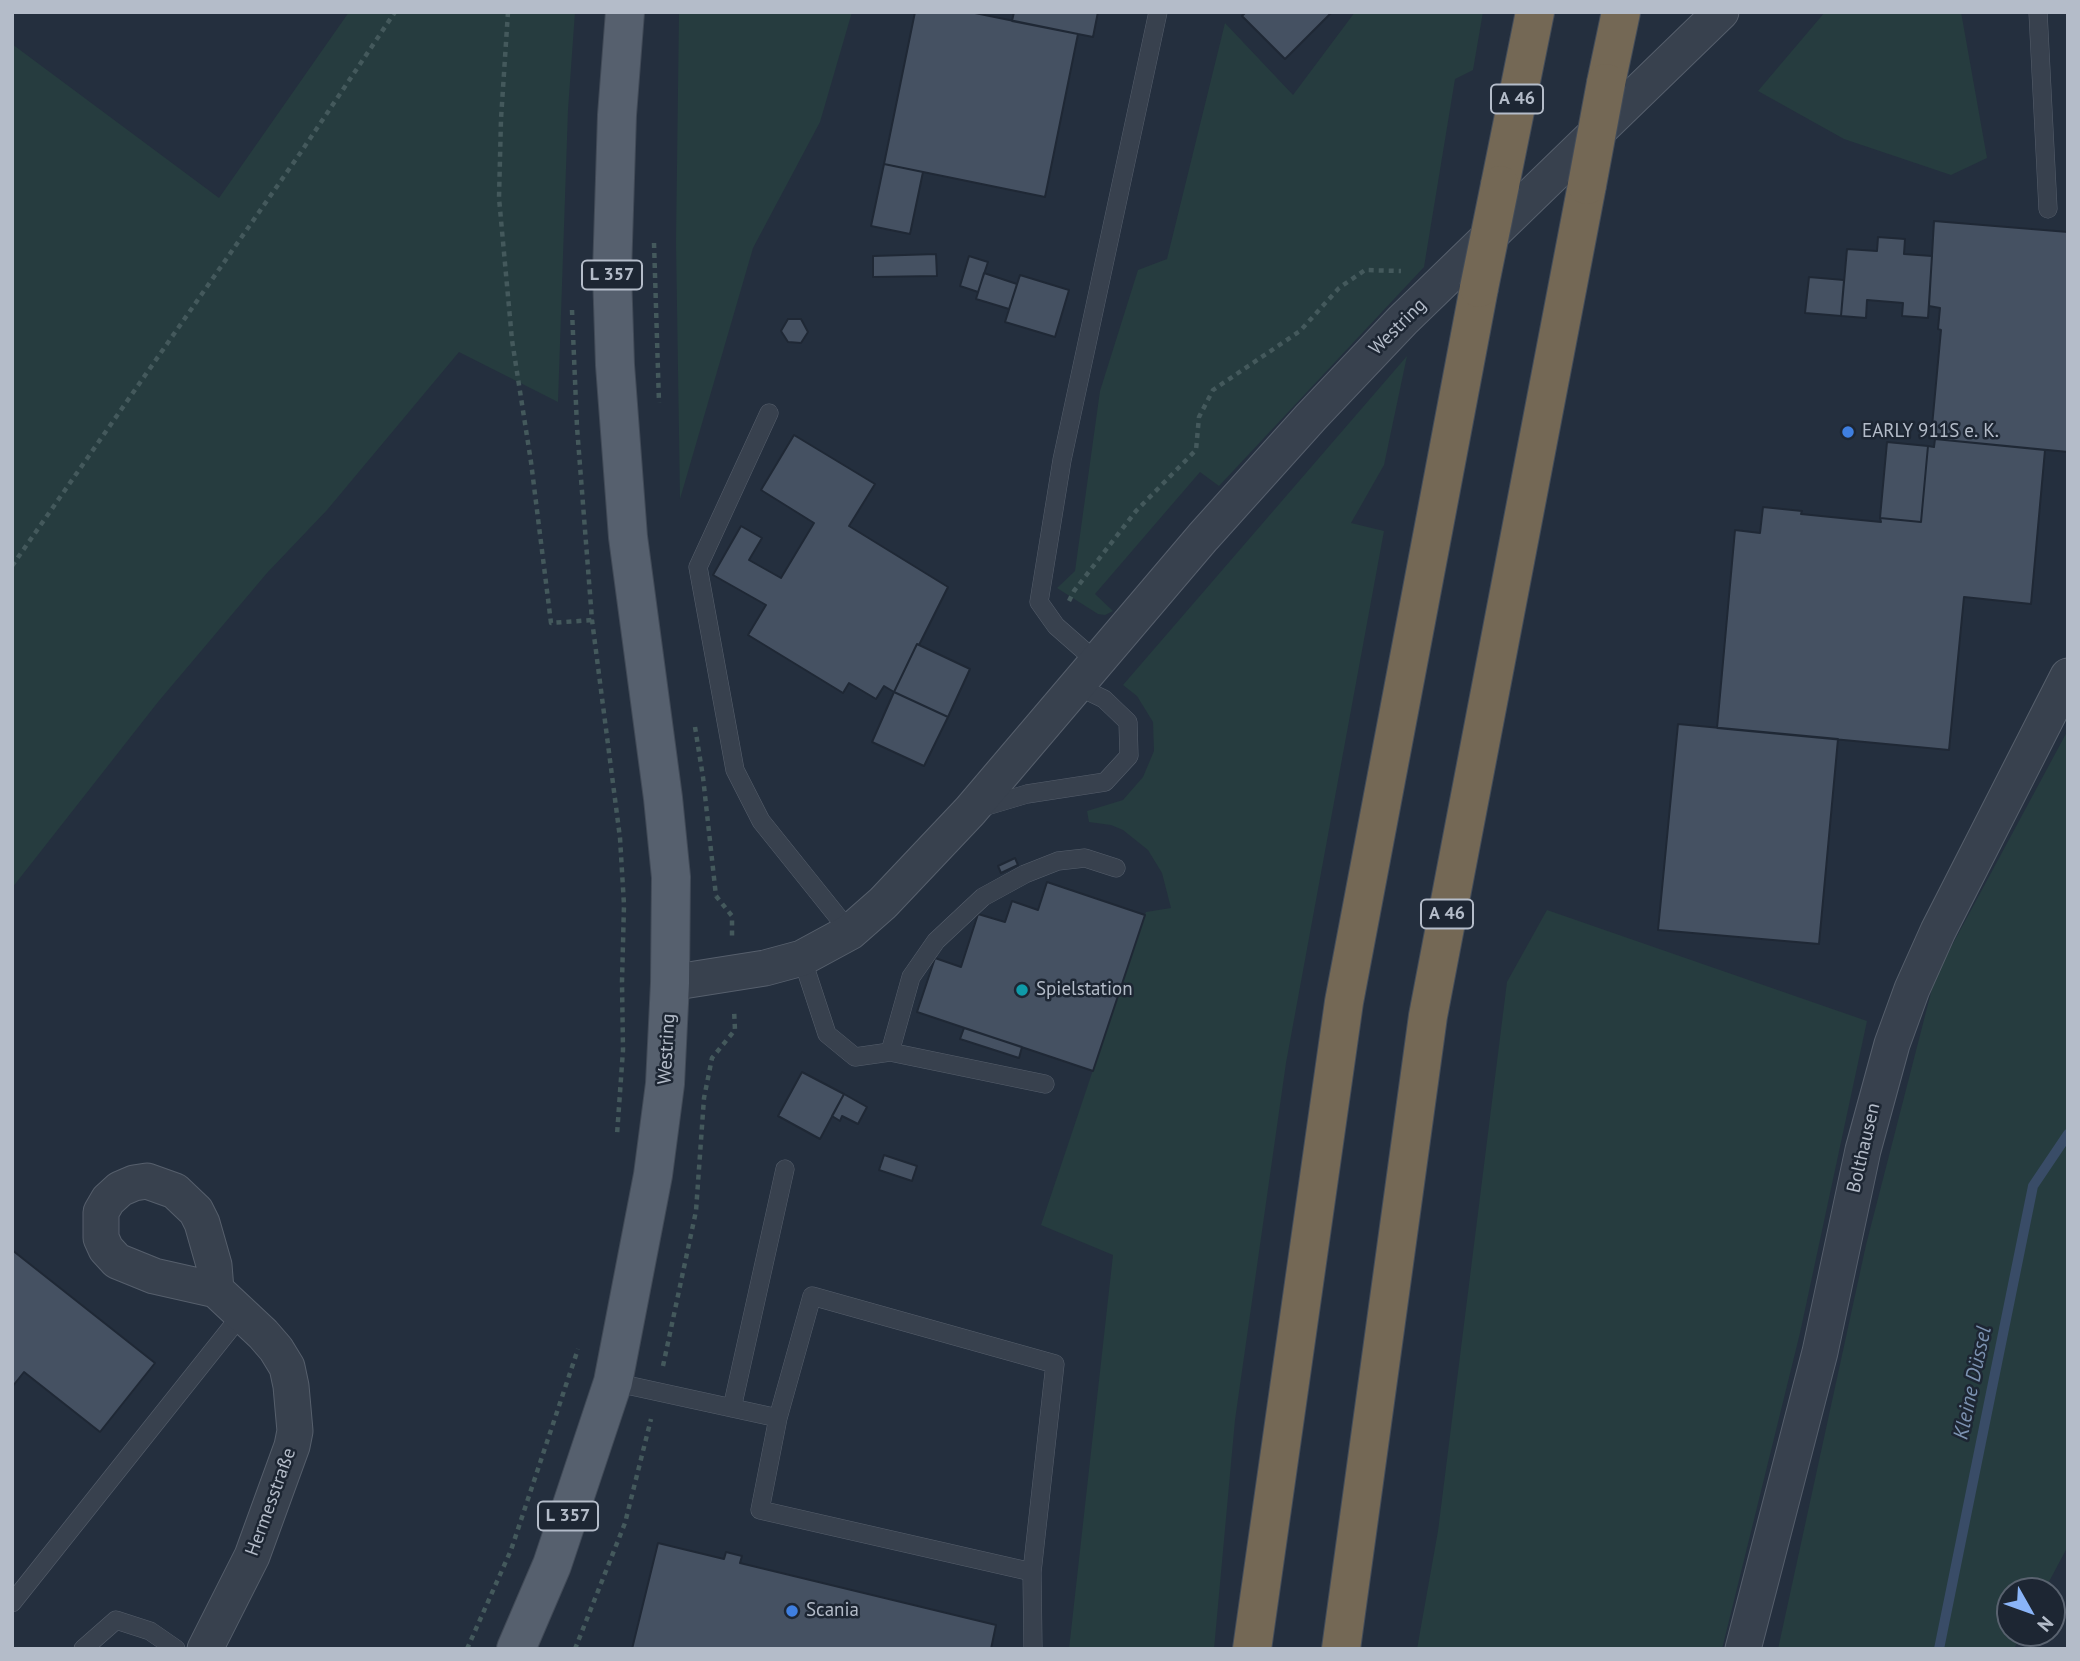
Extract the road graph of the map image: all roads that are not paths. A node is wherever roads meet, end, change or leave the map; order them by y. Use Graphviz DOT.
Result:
graph roads {
  1 [pos="625,12"];
  2 [pos="1158,12"];
  3 [pos="1535,12"];
  4 [pos="1621,12"];
  5 [pos="1721,12"];
  6 [pos="2038,12"];
  7 [pos="2048,209"];
  8 [pos="1460,285"];
  9 [pos="769,412"];
  10 [pos="1087,674"];
  11 [pos="2068,676"];
  12 [pos="970,811"];
  13 [pos="1116,868"];
  14 [pos="850,932"];
  15 [pos="802,958"];
  16 [pos="670,983"];
  17 [pos="890,1052"];
  18 [pos="1045,1084"];
  19 [pos="785,1169"];
  20 [pos="216,1290"];
  21 [pos="242,1314"];
  22 [pos="613,1382"];
  23 [pos="732,1408"];
  24 [pos="778,1418"];
  25 [pos="1032,1573"];
  26 [pos="12,1603"];
  27 [pos="83,1649"];
  28 [pos="176,1649"];
  29 [pos="205,1649"];
  30 [pos="516,1649"];
  31 [pos="1033,1649"];
  32 [pos="1252,1649"];
  33 [pos="1341,1649"];
  34 [pos="1743,1649"];
  1 -- 16 [label="main road, L 357"];
  2 -- 10 [label="lane"];
  3 -- 8 [label="highway, A 46, bridge"];
  4 -- 33 [label="highway, A 46, bridge"];
  5 -- 8 [label="street, Westring"];
  6 -- 7 [label="lane"];
  8 -- 10 [label="street, Westring"];
  8 -- 32 [label="highway, A 46"];
  9 -- 14 [label="lane"];
  10 -- 12 [label="street, Westring"];
  10 -- 12 [label="lane"];
  11 -- 34 [label="street, Bolthausen"];
  12 -- 14 [label="street, Westring"];
  13 -- 17 [label="lane"];
  14 -- 15 [label="street, Westring"];
  15 -- 16 [label="street, Westring"];
  15 -- 17 [label="lane"];
  16 -- 22 [label="main road, Westring / L 357"];
  17 -- 18 [label="lane"];
  19 -- 23 [label="lane"];
  20 -- 21 [label="street, Hermesstraße"];
  21 -- 26 [label="lane"];
  21 -- 29 [label="street, Hermesstraße"];
  22 -- 23 [label="lane"];
  22 -- 30 [label="main road, Westring / L 357"];
  23 -- 24 [label="lane"];
  24 -- 25 [label="lane"];
  24 -- 25 [label="lane"];
  25 -- 31 [label="lane"];
  27 -- 28 [label="lane"];
}
